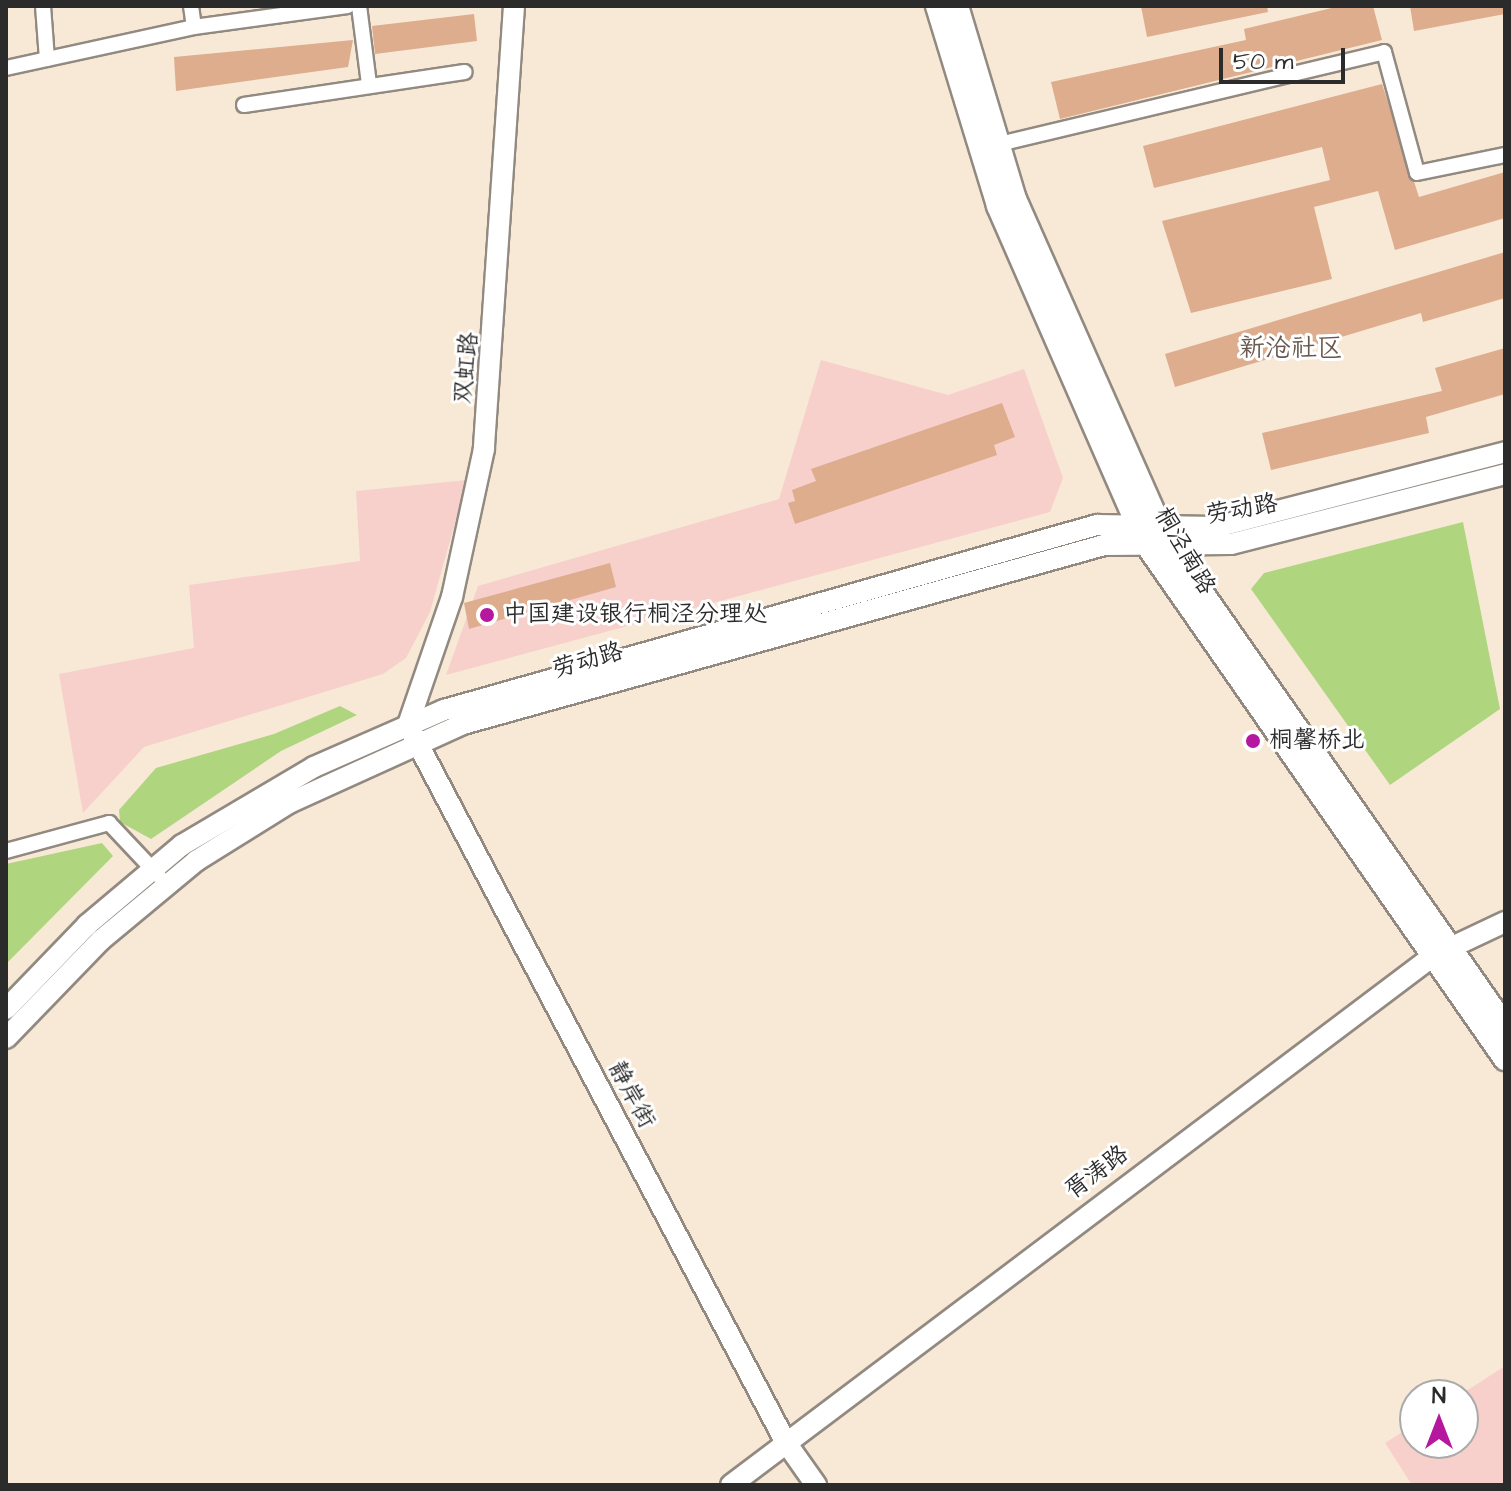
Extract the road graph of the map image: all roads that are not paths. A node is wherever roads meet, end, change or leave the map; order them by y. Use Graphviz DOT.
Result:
graph roads {
  1 [pos="43,6"];
  2 [pos="191,6"];
  3 [pos="348,6"];
  4 [pos="359,6"];
  5 [pos="514,6"];
  6 [pos="937,6"];
  7 [pos="957,6"];
  8 [pos="194,27"];
  9 [pos="47,59"];
  10 [pos="6,68"];
  11 [pos="465,72"];
  12 [pos="369,84"];
  13 [pos="244,105"];
  14 [pos="995,145"];
  15 [pos="1505,155"];
  16 [pos="1505,452"];
  17 [pos="1505,474"];
  18 [pos="1153,535"];
  19 [pos="412,734"];
  20 [pos="6,851"];
  21 [pos="159,877"];
  22 [pos="1505,922"];
  23 [pos="1440,950"];
  24 [pos="6,1009"];
  25 [pos="1505,1026"];
  26 [pos="6,1038"];
  27 [pos="1505,1059"];
  28 [pos="785,1441"];
  29 [pos="731,1485"];
  30 [pos="816,1485"];
  1 -- 9 [label="street"];
  2 -- 8 [label="street"];
  3 -- 8 [label="street"];
  4 -- 12 [label="street"];
  5 -- 19 [label="street, 双虹路"];
  6 -- 18 [label="main road, 桐泾南路"];
  7 -- 14 [label="main road, 桐泾南路"];
  8 -- 9 [label="street"];
  9 -- 10 [label="street"];
  11 -- 12 [label="street"];
  12 -- 13 [label="street"];
  14 -- 15 [label="street"];
  14 -- 18 [label="main road, 桐泾南路"];
  16 -- 18 [label="street, 劳动路"];
  17 -- 18 [label="street, 劳动路"];
  18 -- 19 [label="street, 劳动路"];
  18 -- 23 [label="main road, 桐泾南路"];
  19 -- 21 [label="street, 劳动路"];
  19 -- 28 [label="street, 静岸街"];
  20 -- 21 [label="street"];
  21 -- 24 [label="street, 劳动路"];
  21 -- 26 [label="street, 劳动路"];
  22 -- 23 [label="street, 胥涛路"];
  23 -- 25 [label="main road, 桐泾南路"];
  23 -- 27 [label="main road, 桐泾南路"];
  23 -- 28 [label="street, 胥涛路"];
  28 -- 29 [label="street, 胥涛路"];
  28 -- 30 [label="street, 静岸街"];
}
